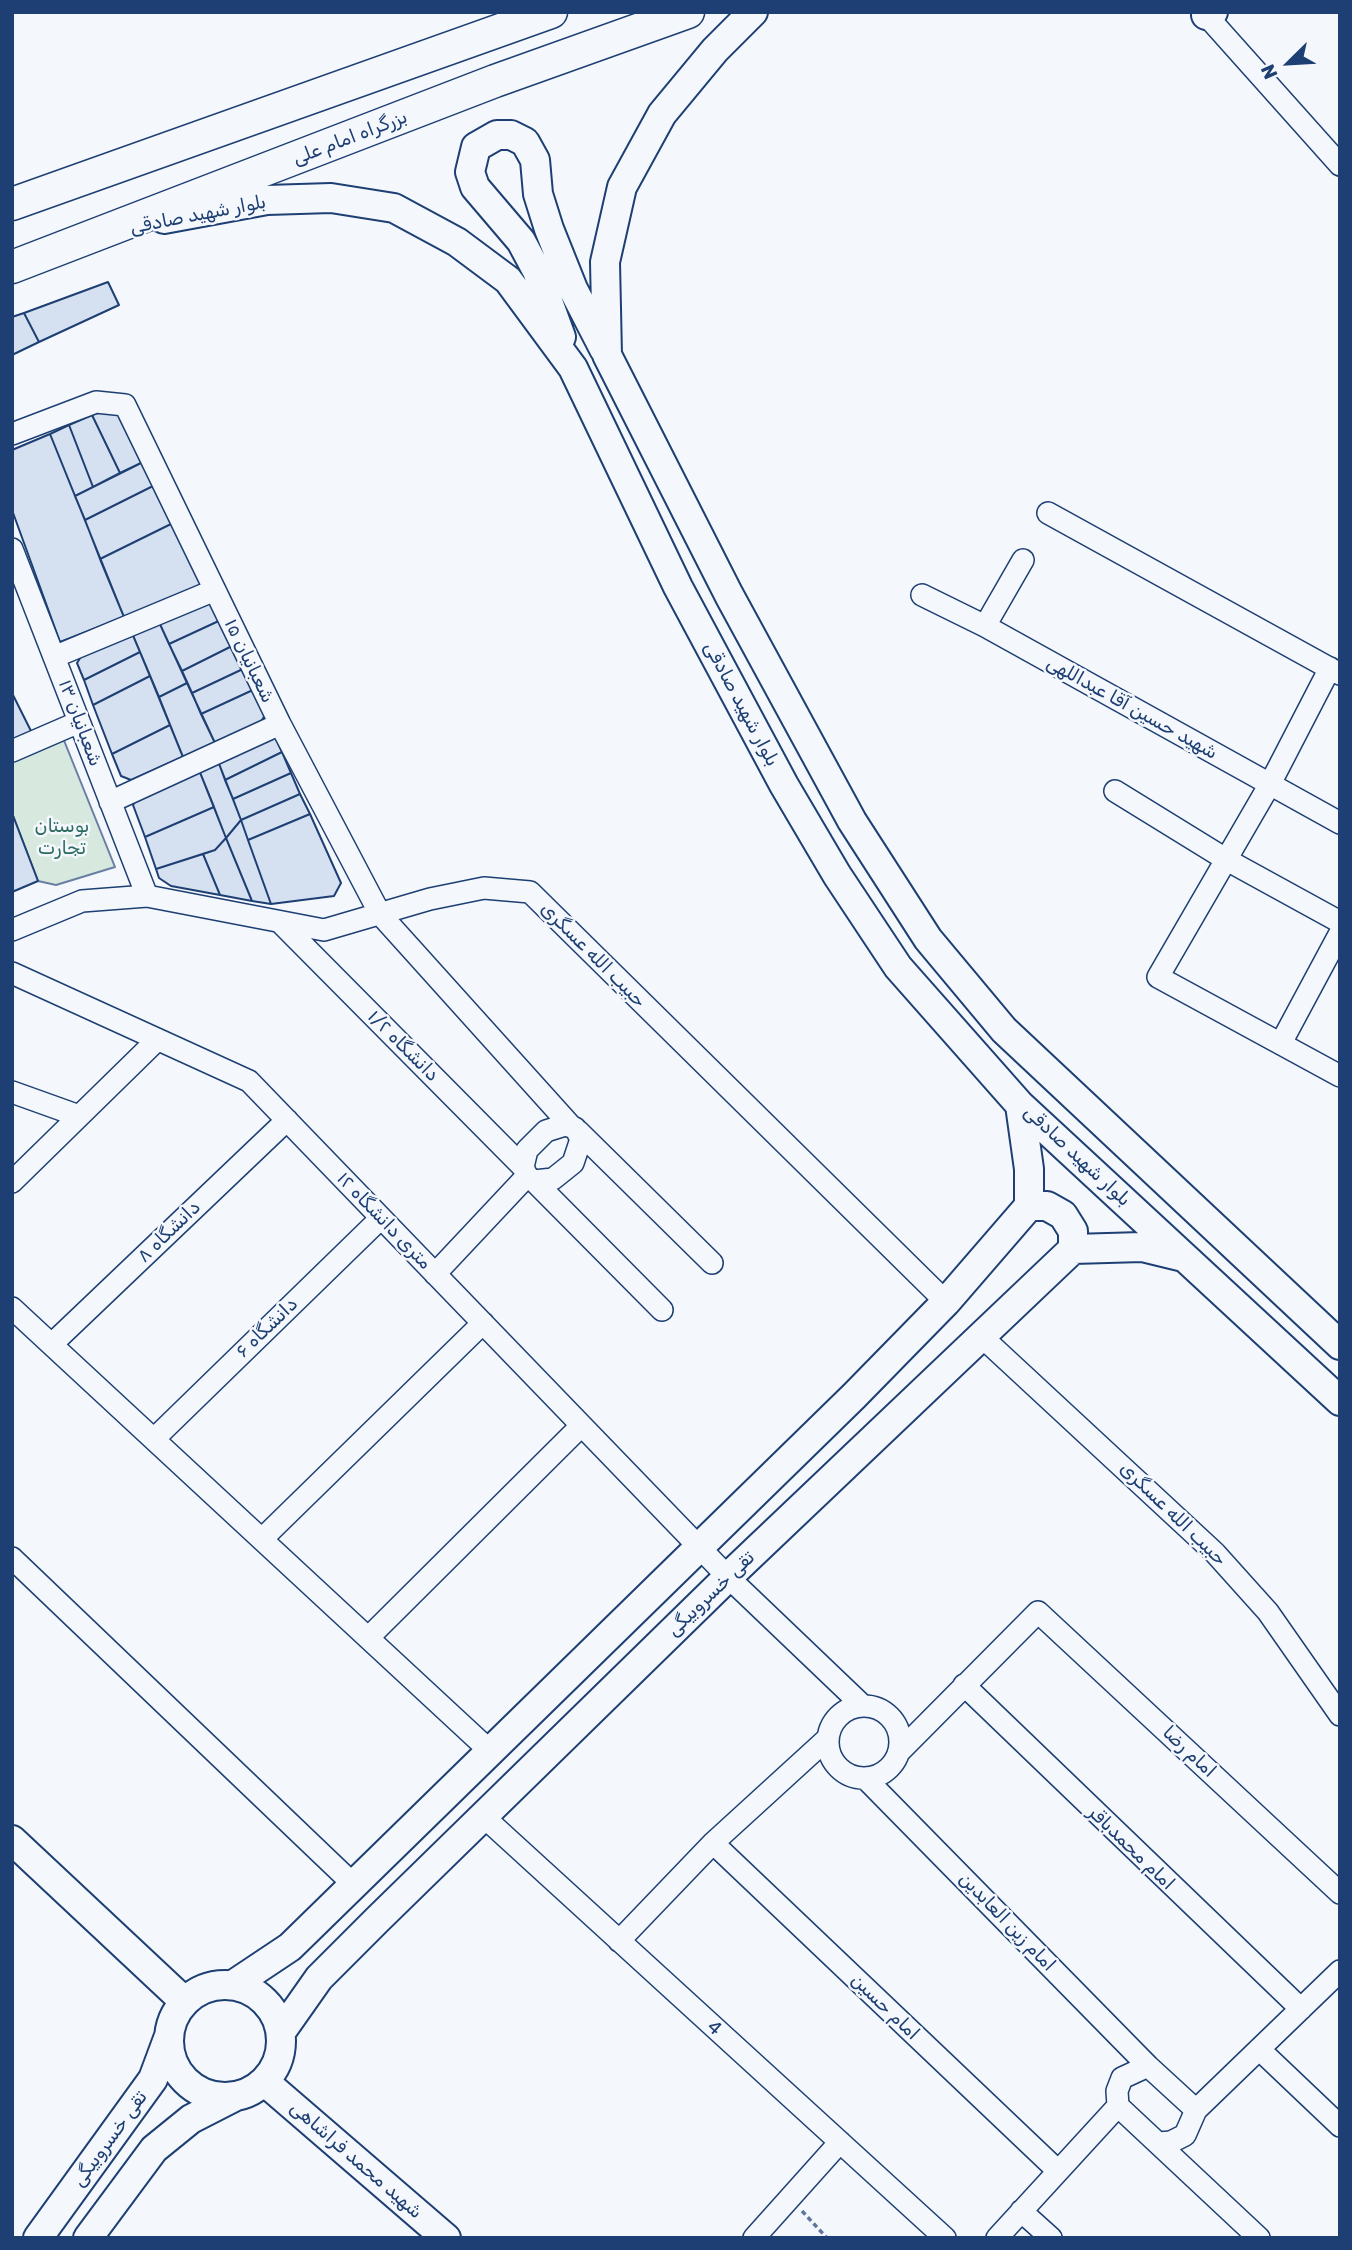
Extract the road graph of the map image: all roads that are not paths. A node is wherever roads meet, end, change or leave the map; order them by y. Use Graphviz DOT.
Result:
graph roads {
  1 [pos="551,12"];
  2 [pos="688,12"];
  3 [pos="754,12"];
  4 [pos="1209,14"];
  5 [pos="1340,164"];
  6 [pos="12,204"];
  7 [pos="93,238"];
  8 [pos="12,267"];
  9 [pos="607,355"];
  10 [pos="573,368"];
  11 [pos="12,434"];
  12 [pos="1048,513"];
  13 [pos="12,549"];
  14 [pos="1023,560"];
  15 [pos="215,590"];
  16 [pos="922,595"];
  17 [pos="985,626"];
  18 [pos="54,657"];
  19 [pos="1335,671"];
  20 [pos="79,722"];
  21 [pos="280,724"];
  22 [pos="12,751"];
  23 [pos="1270,784"];
  24 [pos="1115,791"];
  25 [pos="110,802"];
  26 [pos="1340,823"];
  27 [pos="1227,860"];
  28 [pos="147,897"];
  29 [pos="380,914"];
  30 [pos="1340,922"];
  31 [pos="282,924"];
  32 [pos="12,930"];
  33 [pos="1340,933"];
  34 [pos="12,973"];
  35 [pos="157,1040"];
  36 [pos="1280,1043"];
  37 [pos="1340,1076"];
  38 [pos="12,1092"];
  39 [pos="1020,1104"];
  40 [pos="79,1116"];
  41 [pos="287,1120"];
  42 [pos="574,1128"];
  43 [pos="528,1175"];
  44 [pos="12,1182"];
  45 [pos="1028,1206"];
  46 [pos="381,1218"];
  47 [pos="1073,1249"];
  48 [pos="1187,1258"];
  49 [pos="712,1263"];
  50 [pos="435,1274"];
  51 [pos="946,1302"];
  52 [pos="12,1308"];
  53 [pos="662,1310"];
  54 [pos="483,1324"];
  55 [pos="981,1336"];
  56 [pos="52,1344"];
  57 [pos="1340,1345"];
  58 [pos="1340,1401"];
  59 [pos="582,1426"];
  60 [pos="154,1439"];
  61 [pos="262,1539"];
  62 [pos="699,1548"];
  63 [pos="12,1558"];
  64 [pos="728,1577"];
  65 [pos="368,1638"];
  66 [pos="964,1685"];
  67 [pos="862,1705"];
  68 [pos="1340,1715"];
  69 [pos="828,1738"];
  70 [pos="490,1751"];
  71 [pos="900,1751"];
  72 [pos="866,1779"];
  73 [pos="484,1817"];
  74 [pos="12,1840"];
  75 [pos="713,1843"];
  76 [pos="354,1884"];
  77 [pos="1340,1893"];
  78 [pos="619,1941"];
  79 [pos="1340,1971"];
  80 [pos="233,1985"];
  81 [pos="185,2002"];
  82 [pos="1301,2009"];
  83 [pos="281,2032"];
  84 [pos="170,2033"];
  85 [pos="1259,2049"];
  86 [pos="1148,2066"];
  87 [pos="265,2082"];
  88 [pos="234,2097"];
  89 [pos="1118,2106"];
  90 [pos="1196,2110"];
  91 [pos="1340,2126"];
  92 [pos="840,2143"];
  93 [pos="1159,2143"];
  94 [pos="1058,2171"];
  95 [pos="1021,2211"];
  96 [pos="38,2238"];
  97 [pos="88,2238"];
  98 [pos="446,2238"];
  99 [pos="754,2238"];
  100 [pos="945,2238"];
  101 [pos="998,2238"];
  102 [pos="1051,2238"];
  103 [pos="1259,2238"];
  1 -- 6 [label="highway"];
  2 -- 7 [label="highway, بزرگراه امام علی"];
  3 -- 9 [label="main road"];
  4 -- 5 [label="street"];
  7 -- 8 [label="highway, بزرگراه امام علی"];
  7 -- 10 [label="main road, بلوار شهید صادقی"];
  9 -- 10 [label="main road"];
  9 -- 57 [label="main road"];
  10 -- 39 [label="main road, بلوار شهید صادقی"];
  11 -- 15 [label="street, شعبانیان ۱۵"];
  12 -- 19 [label="street"];
  13 -- 18 [label="street, شعبانیان ۱۳"];
  14 -- 17 [label="street"];
  15 -- 18 [label="street"];
  15 -- 21 [label="street, شعبانیان ۱۵"];
  16 -- 17 [label="street, شهید حسین آقا عبداللهی"];
  17 -- 23 [label="street, شهید حسین آقا عبداللهی"];
  18 -- 20 [label="street, شعبانیان ۱۳"];
  19 -- 23 [label="street"];
  20 -- 22 [label="street"];
  20 -- 25 [label="street, شعبانیان ۱۳"];
  21 -- 25 [label="street"];
  21 -- 29 [label="street, شعبانیان ۱۵"];
  23 -- 26 [label="street, شهید حسین آقا عبداللهی"];
  23 -- 27 [label="street"];
  24 -- 27 [label="street"];
  25 -- 28 [label="street, شعبانیان ۱۳"];
  27 -- 30 [label="street"];
  27 -- 36 [label="street"];
  28 -- 31 [label="street, حبیب الله عسگری"];
  28 -- 32 [label="street, حبیب الله عسگری"];
  29 -- 31 [label="street, حبیب الله عسگری"];
  29 -- 42 [label="street, شعبانیان ۱۵"];
  29 -- 51 [label="street, حبیب الله عسگری"];
  31 -- 43 [label="street, دانشگاه ۱/۲"];
  33 -- 36 [label="street"];
  34 -- 35 [label="street, ۱۲ متری دانشگاه"];
  35 -- 40 [label="street"];
  35 -- 41 [label="street, ۱۲ متری دانشگاه"];
  36 -- 37 [label="street"];
  38 -- 40 [label="street"];
  39 -- 45 [label="main road"];
  39 -- 48 [label="main road, بلوار شهید صادقی"];
  40 -- 44 [label="street"];
  41 -- 46 [label="street, ۱۲ متری دانشگاه"];
  41 -- 56 [label="street, دانشگاه ۸"];
  42 -- 43 [label="street"];
  42 -- 43 [label="street"];
  42 -- 49 [label="street, شعبانیان ۱۵"];
  43 -- 50 [label="street"];
  43 -- 53 [label="street, دانشگاه ۱/۲"];
  45 -- 47 [label="main road"];
  45 -- 51 [label="main road"];
  46 -- 50 [label="street, ۱۲ متری دانشگاه"];
  46 -- 60 [label="street, دانشگاه ۶"];
  47 -- 48 [label="main road"];
  47 -- 55 [label="main road, تقی خسروبیگی"];
  48 -- 58 [label="main road, بلوار شهید صادقی"];
  50 -- 54 [label="street, ۱۲ متری دانشگاه"];
  51 -- 62 [label="main road"];
  52 -- 56 [label="street"];
  54 -- 59 [label="street, ۱۲ متری دانشگاه"];
  54 -- 61 [label="street"];
  55 -- 64 [label="main road, تقی خسروبیگی"];
  55 -- 68 [label="street, حبیب الله عسگری"];
  56 -- 60 [label="street"];
  59 -- 62 [label="street, ۱۲ متری دانشگاه"];
  59 -- 65 [label="street"];
  60 -- 61 [label="street"];
  61 -- 65 [label="street"];
  62 -- 64 [label="street, ۱۲ متری دانشگاه"];
  62 -- 70 [label="main road"];
  63 -- 76 [label="street"];
  64 -- 67 [label="street, ۱۲ متری دانشگاه"];
  64 -- 73 [label="main road, تقی خسروبیگی"];
  65 -- 70 [label="street"];
  66 -- 71 [label="street"];
  66 -- 77 [label="street, امام رضا"];
  66 -- 82 [label="street, امام محمدباقر"];
  67 -- 69 [label="street"];
  67 -- 71 [label="street"];
  69 -- 72 [label="street"];
  69 -- 75 [label="street"];
  70 -- 76 [label="main road"];
  71 -- 72 [label="street"];
  72 -- 86 [label="street, امام زین العابدین"];
  73 -- 78 [label="street, 4"];
  73 -- 83 [label="main road, تقی خسروبیگی"];
  74 -- 81 [label="main road"];
  75 -- 78 [label="street"];
  75 -- 94 [label="street, امام حسین"];
  76 -- 80 [label="main road"];
  78 -- 92 [label="street, 4"];
  79 -- 82 [label="street"];
  80 -- 81 [label="main road"];
  80 -- 83 [label="main road"];
  81 -- 84 [label="main road"];
  82 -- 85 [label="street"];
  83 -- 87 [label="main road"];
  84 -- 88 [label="main road"];
  84 -- 96 [label="main road, تقی خسروبیگی"];
  85 -- 90 [label="street"];
  85 -- 91 [label="street"];
  86 -- 89 [label="street"];
  86 -- 90 [label="street, امام زین العابدین"];
  87 -- 88 [label="main road"];
  87 -- 98 [label="main road, شهید محمد فراشاهی"];
  88 -- 97 [label="main road"];
  89 -- 93 [label="street"];
  89 -- 94 [label="street"];
  90 -- 93 [label="street"];
  92 -- 99 [label="street"];
  92 -- 100 [label="street, 4"];
  93 -- 103 [label="street"];
  94 -- 95 [label="street"];
  95 -- 101 [label="street"];
  95 -- 102 [label="street"];
}
